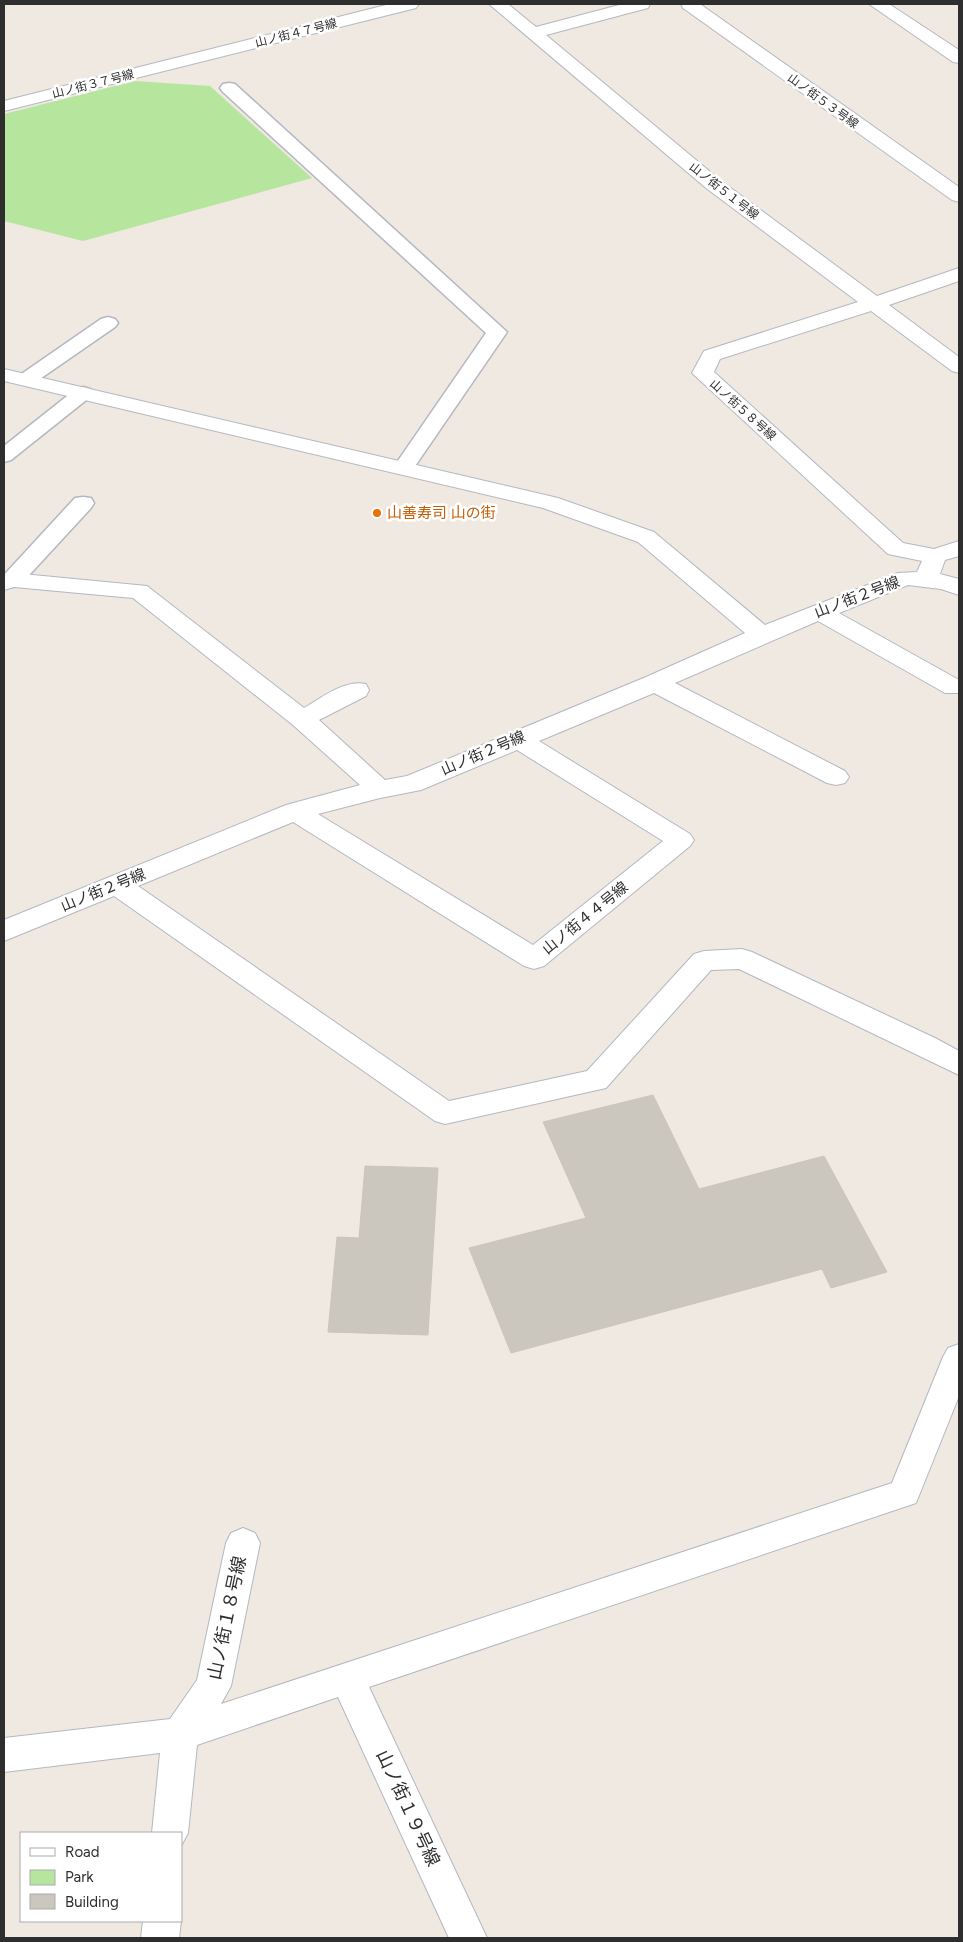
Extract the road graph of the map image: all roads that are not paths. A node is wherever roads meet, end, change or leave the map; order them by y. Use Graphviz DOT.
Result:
graph roads {
  1 [pos="410,4"];
  2 [pos="498,4"];
  3 [pos="642,4"];
  4 [pos="689,4"];
  5 [pos="878,4"];
  6 [pos="535,33"];
  7 [pos="959,58"];
  8 [pos="181,62"];
  9 [pos="229,88"];
  10 [pos="4,106"];
  11 [pos="959,196"];
  12 [pos="959,274"];
  13 [pos="876,303"];
  14 [pos="108,323"];
  15 [pos="959,367"];
  16 [pos="4,374"];
  17 [pos="27,379"];
  18 [pos="83,393"];
  19 [pos="4,456"];
  20 [pos="404,468"];
  21 [pos="83,503"];
  22 [pos="959,548"];
  23 [pos="936,556"];
  24 [pos="926,580"];
  25 [pos="8,581"];
  26 [pos="959,588"];
  27 [pos="819,612"];
  28 [pos="762,634"];
  29 [pos="655,682"];
  30 [pos="954,686"];
  31 [pos="357,690"];
  32 [pos="302,719"];
  33 [pos="518,739"];
  34 [pos="836,777"];
  35 [pos="380,789"];
  36 [pos="295,810"];
  37 [pos="116,884"];
  38 [pos="4,931"];
  39 [pos="959,1064"];
  40 [pos="959,1357"];
  41 [pos="243,1543"];
  42 [pos="347,1678"];
  43 [pos="180,1734"];
  44 [pos="4,1755"];
  45 [pos="170,1832"];
  46 [pos="162,1922"];
  47 [pos="160,1938"];
  48 [pos="468,1938"];
  1 -- 8 [label="street, 山ノ街４７号線"];
  2 -- 6 [label="street, 山ノ街５１号線"];
  3 -- 6 [label="street"];
  4 -- 11 [label="street, 山ノ街５３号線"];
  5 -- 7 [label="street"];
  6 -- 13 [label="street, 山ノ街５１号線"];
  8 -- 10 [label="street, 山ノ街３７号線"];
  9 -- 20 [label="lane"];
  12 -- 13 [label="street"];
  13 -- 15 [label="street, 山ノ街５１号線"];
  13 -- 23 [label="street, 山ノ街５８号線"];
  14 -- 17 [label="lane"];
  16 -- 17 [label="street"];
  17 -- 18 [label="street"];
  18 -- 19 [label="lane"];
  18 -- 20 [label="street"];
  20 -- 28 [label="street"];
  21 -- 25 [label="lane"];
  22 -- 23 [label="street"];
  23 -- 24 [label="street"];
  24 -- 26 [label="street, 山ノ街２号線"];
  24 -- 27 [label="street, 山ノ街２号線"];
  25 -- 32 [label="street"];
  27 -- 28 [label="street, 山ノ街２号線"];
  27 -- 30 [label="street"];
  28 -- 29 [label="street, 山ノ街２号線"];
  29 -- 33 [label="street, 山ノ街２号線"];
  29 -- 34 [label="street"];
  31 -- 32 [label="street"];
  32 -- 35 [label="street"];
  33 -- 35 [label="street, 山ノ街２号線"];
  33 -- 36 [label="street, 山ノ街４４号線"];
  35 -- 36 [label="street, 山ノ街２号線"];
  36 -- 37 [label="street, 山ノ街２号線"];
  37 -- 38 [label="street, 山ノ街２号線"];
  37 -- 39 [label="street"];
  40 -- 42 [label="street"];
  41 -- 43 [label="street, 山ノ街１８号線"];
  42 -- 43 [label="street"];
  42 -- 48 [label="street, 山ノ街１９号線"];
  43 -- 44 [label="street"];
  43 -- 45 [label="street, 山ノ街１８号線"];
  46 -- 47 [label="street"];
}
